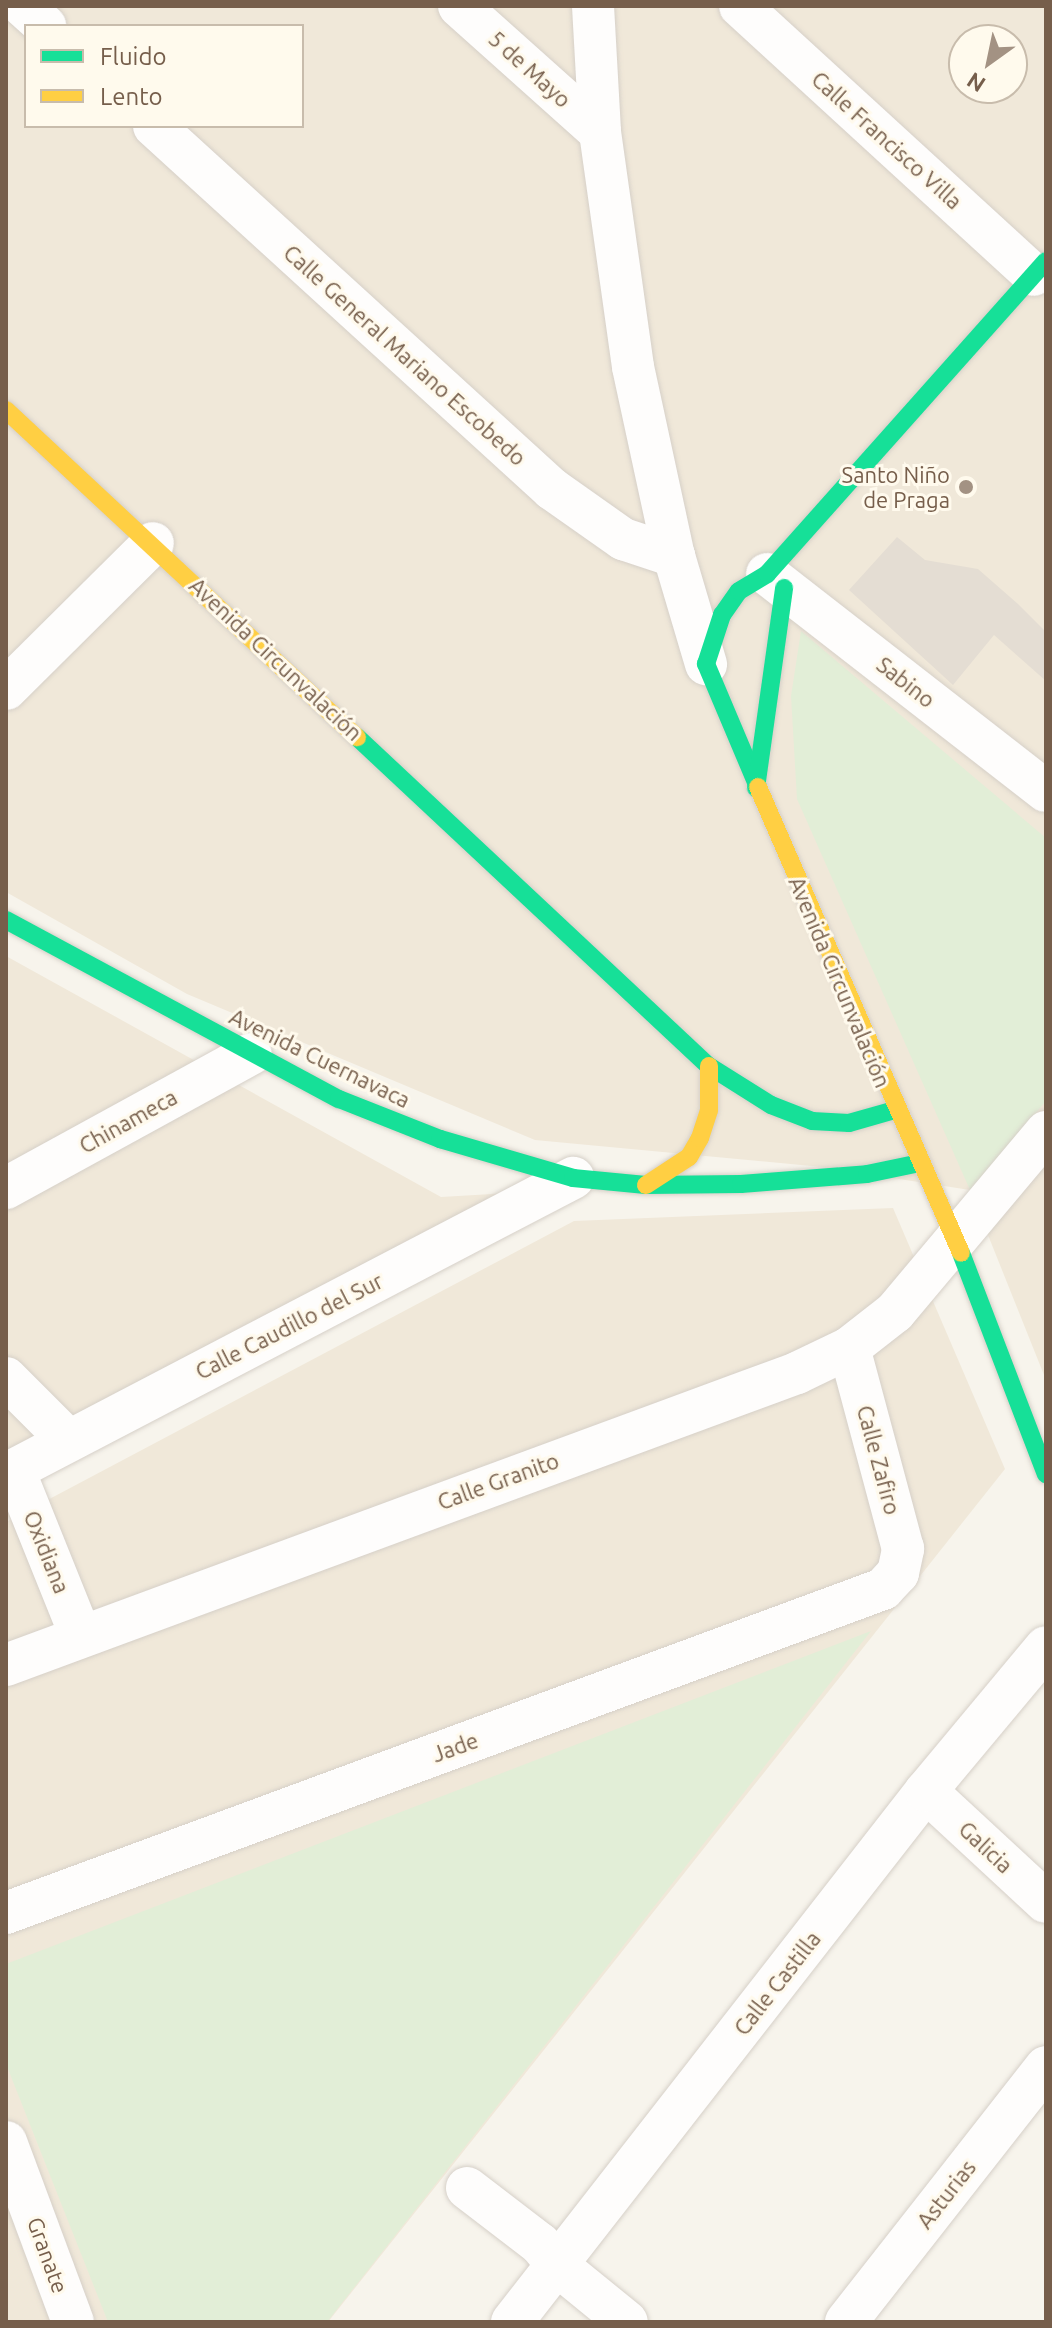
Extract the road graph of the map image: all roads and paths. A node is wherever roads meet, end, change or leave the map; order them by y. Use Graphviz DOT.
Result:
graph roads {
  1 [pos="23,6"];
  2 [pos="459,6"];
  3 [pos="593,6"];
  4 [pos="740,6"];
  5 [pos="43,24"];
  6 [pos="156,128"];
  7 [pos="600,132"];
  8 [pos="1040,268"];
  9 [pos="6,410"];
  10 [pos="153,543"];
  11 [pos="674,556"];
  12 [pos="776,581"];
  13 [pos="706,664"];
  14 [pos="6,689"];
  15 [pos="756,788"];
  16 [pos="1046,791"];
  17 [pos="6,920"];
  18 [pos="251,1054"];
  19 [pos="709,1066"];
  20 [pos="895,1110"];
  21 [pos="1043,1140"];
  22 [pos="920,1163"];
  23 [pos="573,1178"];
  24 [pos="646,1185"];
  25 [pos="6,1188"];
  26 [pos="957,1244"];
  27 [pos="849,1348"];
  28 [pos="6,1378"];
  29 [pos="68,1440"];
  30 [pos="10,1472"];
  31 [pos="1046,1474"];
  32 [pos="898,1573"];
  33 [pos="80,1634"];
  34 [pos="1046,1647"];
  35 [pos="6,1665"];
  36 [pos="926,1791"];
  37 [pos="1046,1902"];
  38 [pos="6,1913"];
  39 [pos="1046,2067"];
  40 [pos="6,2142"];
  41 [pos="467,2188"];
  42 [pos="557,2265"];
  43 [pos="73,2322"];
  44 [pos="512,2322"];
  45 [pos="627,2322"];
  46 [pos="846,2322"];
  1 -- 5 [label="street"];
  2 -- 7 [label="street, 5 de Mayo"];
  3 -- 7 [label="street, Avenida Circunvalación"];
  4 -- 8 [label="street, Calle Francisco Villa"];
  6 -- 11 [label="street, Calle General Mariano Escobedo"];
  7 -- 11 [label="street, Avenida Circunvalación"];
  8 -- 12 [label="street"];
  9 -- 10 [label="street, Avenida Circunvalación"];
  10 -- 14 [label="street"];
  10 -- 19 [label="street, Avenida Circunvalación"];
  11 -- 13 [label="street, Avenida Circunvalación"];
  12 -- 13 [label="street"];
  12 -- 15 [label="street"];
  12 -- 16 [label="street, Sabino"];
  13 -- 15 [label="street, Avenida Circunvalación"];
  15 -- 20 [label="street, Avenida Circunvalación"];
  17 -- 18 [label="street, Avenida Cuernavaca"];
  18 -- 23 [label="street, Avenida Cuernavaca"];
  18 -- 25 [label="street, Chinameca"];
  19 -- 20 [label="street, Avenida Circunvalación"];
  19 -- 24 [label="street"];
  20 -- 22 [label="street"];
  21 -- 26 [label="street, Calle Granito"];
  22 -- 24 [label="street, Avenida Cuernavaca"];
  22 -- 26 [label="street"];
  23 -- 24 [label="street, Avenida Cuernavaca"];
  23 -- 29 [label="street, Calle Caudillo del Sur"];
  26 -- 27 [label="street, Calle Granito"];
  26 -- 31 [label="street"];
  27 -- 32 [label="street, Calle Zafiro"];
  27 -- 33 [label="street, Calle Granito"];
  28 -- 29 [label="street"];
  29 -- 30 [label="street, Calle Caudillo del Sur"];
  30 -- 33 [label="street, Oxidiana"];
  32 -- 38 [label="street, Jade"];
  33 -- 35 [label="street, Calle Granito"];
  34 -- 36 [label="street, Calle Castilla"];
  36 -- 37 [label="street, Galicia"];
  36 -- 42 [label="street, Calle Castilla"];
  39 -- 46 [label="street, Asturias"];
  40 -- 43 [label="street, Granate"];
  41 -- 42 [label="street"];
  42 -- 44 [label="street, Calle Castilla"];
  42 -- 45 [label="street"];
}
